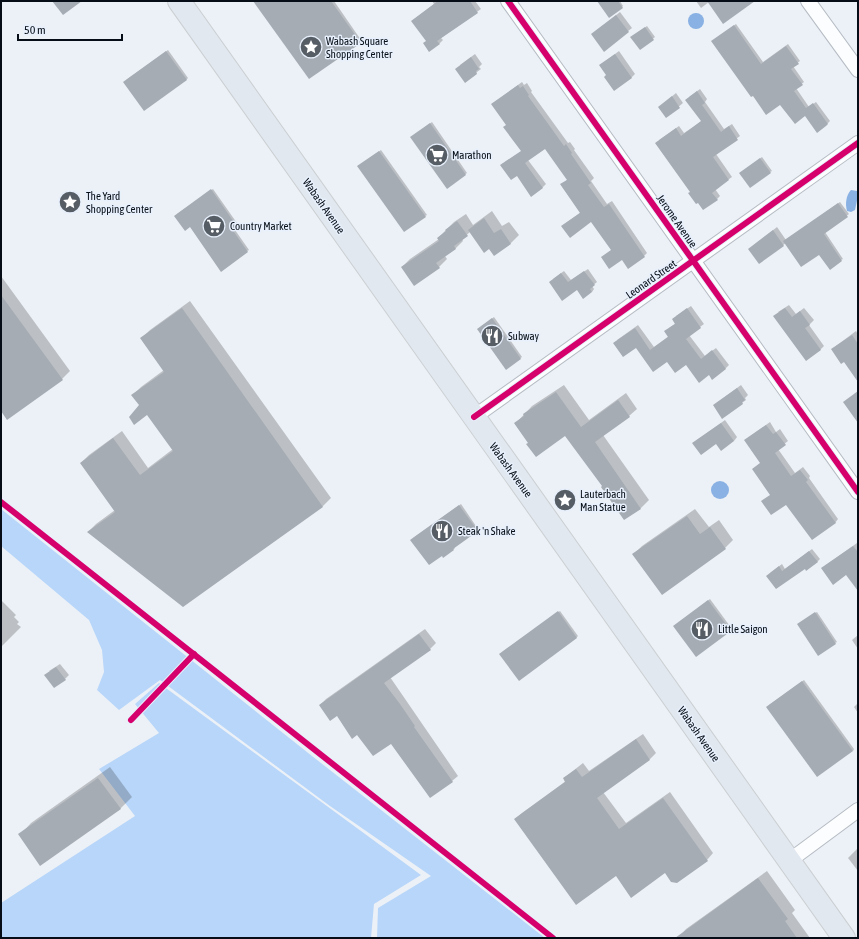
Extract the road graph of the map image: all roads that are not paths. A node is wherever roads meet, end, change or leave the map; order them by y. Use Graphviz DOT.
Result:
graph roads {
  1 [pos="179,1"];
  2 [pos="508,1"];
  3 [pos="808,1"];
  4 [pos="858,70"];
  5 [pos="858,143"];
  6 [pos="693,261"];
  7 [pos="474,417"];
  8 [pos="858,492"];
  9 [pos="858,810"];
  10 [pos="789,861"];
  11 [pos="844,938"];
  1 -- 7 [label="main road, Wabash Avenue"];
  2 -- 6 [label="street, Jerome Avenue"];
  3 -- 4 [label="street"];
  5 -- 6 [label="street, Leonard Street"];
  6 -- 7 [label="street, Leonard Street"];
  6 -- 8 [label="street, Jerome Avenue"];
  7 -- 10 [label="main road, Wabash Avenue"];
  9 -- 10 [label="street"];
  10 -- 11 [label="main road, Wabash Avenue"];
}
